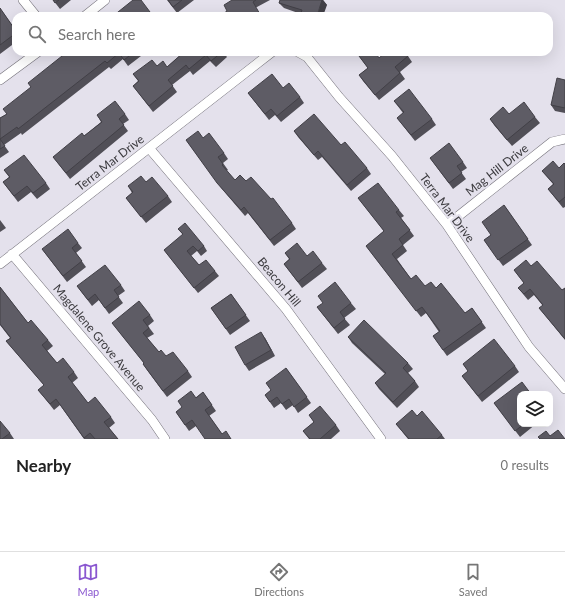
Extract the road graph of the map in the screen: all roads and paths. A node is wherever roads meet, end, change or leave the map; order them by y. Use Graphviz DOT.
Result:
graph roads {
  1 [pos="23,0"];
  2 [pos="105,0"];
  3 [pos="33,12"];
  4 [pos="90,12"];
  5 [pos="33,56"];
  6 [pos="267,56"];
  7 [pos="305,56"];
  8 [pos="0,80"];
  9 [pos="565,139"];
  10 [pos="149,148"];
  11 [pos="447,225"];
  12 [pos="12,254"];
  13 [pos="0,264"];
  14 [pos="565,389"];
  15 [pos="164,439"];
  16 [pos="381,439"];
  1 -- 3 [label="street"];
  2 -- 4 [label="street"];
  5 -- 8 [label="street"];
  6 -- 10 [label="street, Terra Mar Drive"];
  7 -- 11 [label="street, Terra Mar Drive"];
  9 -- 11 [label="street, Mag Hill Drive"];
  10 -- 12 [label="street, Terra Mar Drive"];
  10 -- 16 [label="street, Beacon Hill"];
  11 -- 14 [label="street, Terra Mar Drive"];
  12 -- 13 [label="street, Terra Mar Drive"];
  12 -- 15 [label="street, Magdalene Grove Avenue"];
}
